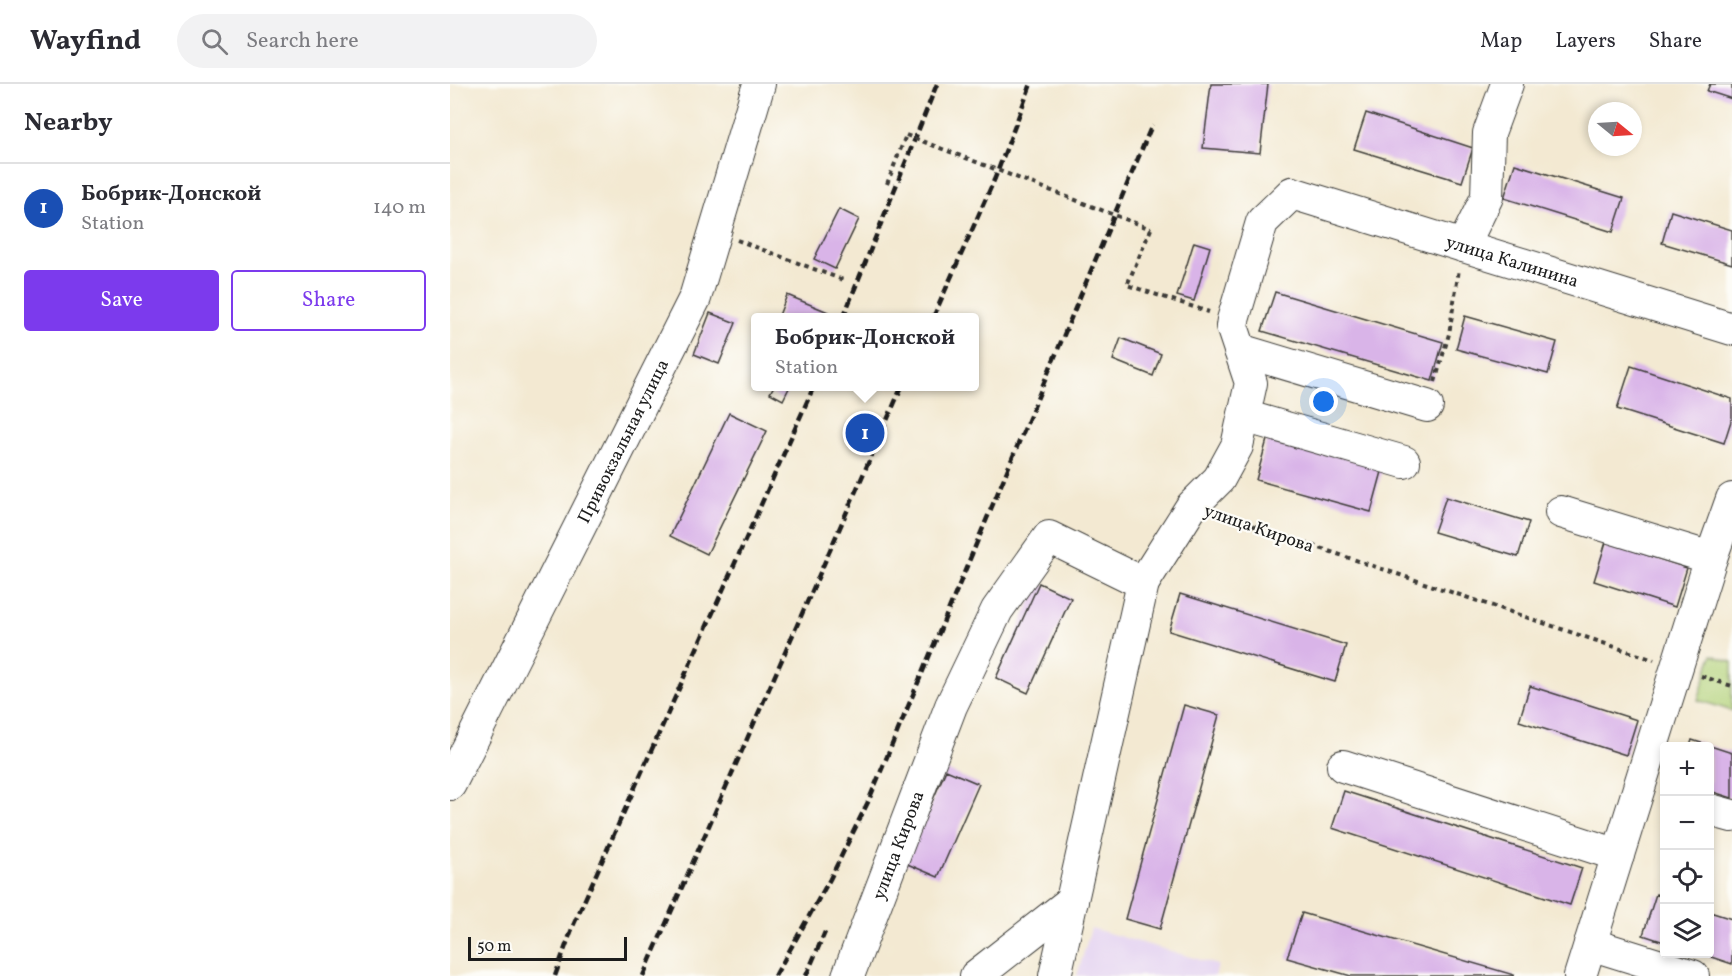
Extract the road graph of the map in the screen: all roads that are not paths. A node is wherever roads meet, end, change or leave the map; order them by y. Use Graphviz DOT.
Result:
graph roads {
  1 [pos="759,84"];
  2 [pos="1507,84"];
  3 [pos="1463,246"];
  4 [pos="1732,329"];
  5 [pos="1240,351"];
  6 [pos="1427,406"];
  7 [pos="1244,416"];
  8 [pos="1404,462"];
  9 [pos="1732,499"];
  10 [pos="1561,512"];
  11 [pos="1711,558"];
  12 [pos="1143,583"];
  13 [pos="1343,765"];
  14 [pos="450,784"];
  15 [pos="1652,792"];
  16 [pos="1714,811"];
  17 [pos="1732,816"];
  18 [pos="1618,855"];
  19 [pos="1072,901"];
  20 [pos="1590,944"];
  21 [pos="848,976"];
  22 [pos="976,976"];
  23 [pos="1055,976"];
  24 [pos="1580,976"];
  25 [pos="1693,976"];
  1 -- 14 [label="street, Привокзальная улица"];
  2 -- 3 [label="street"];
  3 -- 4 [label="street, улица Калинина"];
  3 -- 5 [label="street, улица Калинина"];
  5 -- 6 [label="street"];
  5 -- 7 [label="street"];
  7 -- 8 [label="street"];
  7 -- 12 [label="street, улица Кирова"];
  9 -- 11 [label="street"];
  10 -- 11 [label="street"];
  11 -- 15 [label="street"];
  12 -- 19 [label="street"];
  12 -- 21 [label="street, улица Кирова"];
  13 -- 18 [label="street"];
  15 -- 18 [label="street"];
  16 -- 17 [label="street"];
  18 -- 20 [label="street"];
  19 -- 22 [label="street"];
  19 -- 23 [label="street"];
  20 -- 24 [label="street"];
  20 -- 25 [label="street"];
}
